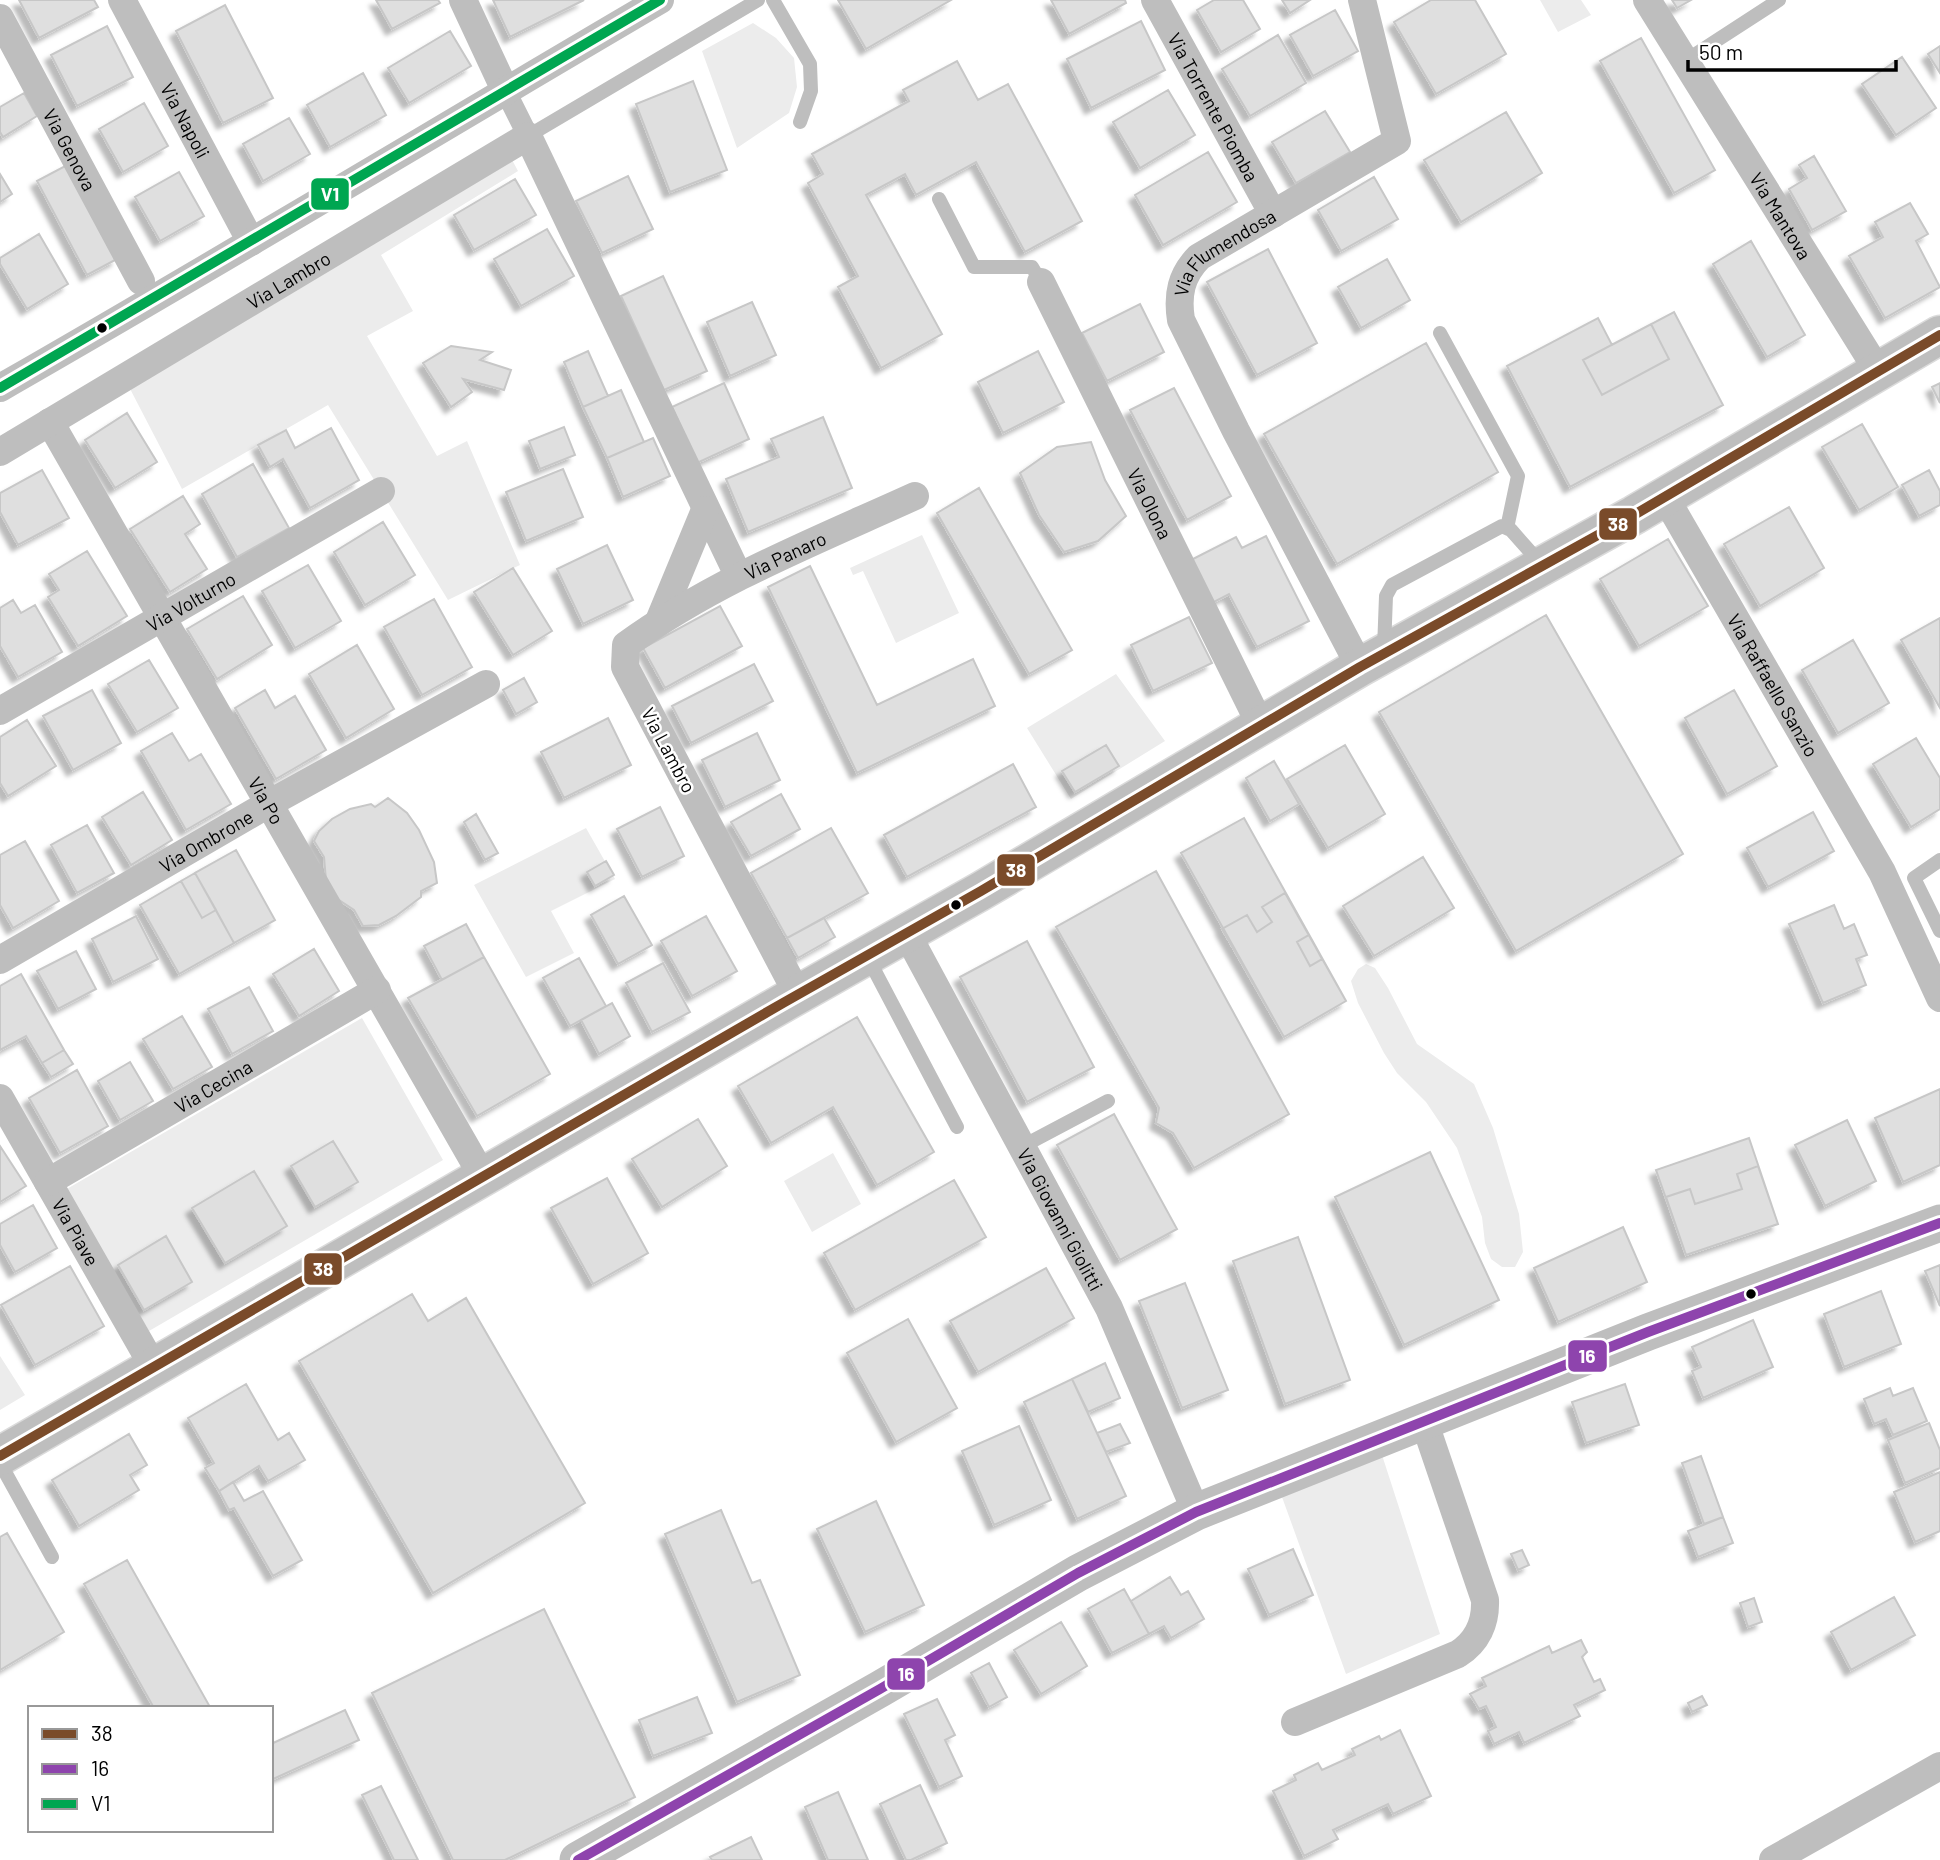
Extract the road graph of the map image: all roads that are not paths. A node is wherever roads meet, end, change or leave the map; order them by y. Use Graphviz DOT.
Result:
graph roads {
  1 [pos="122,0"];
  2 [pos="463,0"];
  3 [pos="660,0"];
  4 [pos="758,0"];
  5 [pos="773,0"];
  6 [pos="1155,0"];
  7 [pos="1362,0"];
  8 [pos="1647,0"];
  9 [pos="1779,0"];
  10 [pos="0,18"];
  11 [pos="1685,61"];
  12 [pos="505,90"];
  13 [pos="800,122"];
  14 [pos="528,136"];
  15 [pos="939,200"];
  16 [pos="1273,214"];
  17 [pos="251,242"];
  18 [pos="141,281"];
  19 [pos="1041,282"];
  20 [pos="1440,333"];
  21 [pos="1940,335"];
  22 [pos="1878,371"];
  23 [pos="0,388"];
  24 [pos="50,422"];
  25 [pos="0,452"];
  26 [pos="381,491"];
  27 [pos="915,496"];
  28 [pos="1665,497"];
  29 [pos="705,510"];
  30 [pos="1507,528"];
  31 [pos="1543,566"];
  32 [pos="738,575"];
  33 [pos="162,618"];
  34 [pos="659,621"];
  35 [pos="1372,661"];
  36 [pos="486,684"];
  37 [pos="0,711"];
  38 [pos="1261,726"];
  39 [pos="270,803"];
  40 [pos="1940,860"];
  41 [pos="1940,931"];
  42 [pos="907,933"];
  43 [pos="866,955"];
  44 [pos="0,960"];
  45 [pos="377,990"];
  46 [pos="798,995"];
  47 [pos="1940,998"];
  48 [pos="0,1098"];
  49 [pos="1108,1101"];
  50 [pos="957,1127"];
  51 [pos="1023,1146"];
  52 [pos="483,1177"];
  53 [pos="48,1182"];
  54 [pos="1940,1223"];
  55 [pos="153,1366"];
  56 [pos="1424,1421"];
  57 [pos="0,1456"];
  58 [pos="0,1463"];
  59 [pos="1196,1512"];
  60 [pos="52,1557"];
  61 [pos="1295,1722"];
  62 [pos="1940,1766"];
  63 [pos="578,1860"];
  64 [pos="1773,1860"];
  1 -- 17 [label="street, Via Napoli"];
  2 -- 12 [label="street"];
  3 -- 12 [label="street"];
  4 -- 14 [label="lane, Via Lambro"];
  5 -- 13 [label="lane"];
  6 -- 16 [label="street, Via Torrente Piomba"];
  7 -- 16 [label="street, Via Flumendosa"];
  8 -- 11 [label="street, Via Mantova"];
  9 -- 11 [label="lane"];
  10 -- 18 [label="street, Via Genova"];
  11 -- 22 [label="street, Via Mantova"];
  12 -- 14 [label="street"];
  12 -- 17 [label="street"];
  14 -- 24 [label="street, Via Lambro"];
  14 -- 29 [label="street"];
  15 -- 19 [label="lane"];
  16 -- 35 [label="street, Via Flumendosa"];
  17 -- 23 [label="street"];
  19 -- 38 [label="street, Via Olona"];
  20 -- 30 [label="lane"];
  21 -- 22 [label="main road"];
  22 -- 28 [label="main road"];
  24 -- 25 [label="street, Via Lambro"];
  24 -- 33 [label="street, Via Po"];
  26 -- 33 [label="street, Via Volturno"];
  27 -- 32 [label="street, Via Panaro"];
  28 -- 31 [label="main road"];
  28 -- 47 [label="street, Via Raffaello Sanzio"];
  29 -- 32 [label="street"];
  29 -- 34 [label="street"];
  30 -- 31 [label="lane"];
  30 -- 35 [label="lane"];
  31 -- 35 [label="main road"];
  32 -- 34 [label="street, Via Panaro"];
  33 -- 37 [label="street, Via Volturno"];
  33 -- 39 [label="street, Via Po"];
  34 -- 46 [label="street, Via Lambro"];
  35 -- 38 [label="main road"];
  36 -- 39 [label="street, Via Ombrone"];
  38 -- 42 [label="main road"];
  39 -- 44 [label="street, Via Ombrone"];
  39 -- 45 [label="street, Via Po"];
  40 -- 41 [label="lane"];
  42 -- 43 [label="main road"];
  42 -- 51 [label="street, Via Giovanni Giolitti"];
  43 -- 46 [label="main road"];
  43 -- 50 [label="lane"];
  45 -- 52 [label="street, Via Po"];
  45 -- 53 [label="street, Via Cecina"];
  46 -- 52 [label="main road"];
  48 -- 53 [label="street, Via Piave"];
  49 -- 51 [label="lane"];
  51 -- 59 [label="street, Via Giovanni Giolitti"];
  52 -- 55 [label="main road"];
  53 -- 55 [label="street, Via Piave"];
  54 -- 56 [label="street"];
  55 -- 57 [label="main road"];
  56 -- 59 [label="street"];
  56 -- 61 [label="street"];
  58 -- 60 [label="lane"];
  59 -- 63 [label="street"];
  62 -- 64 [label="street"];
}
